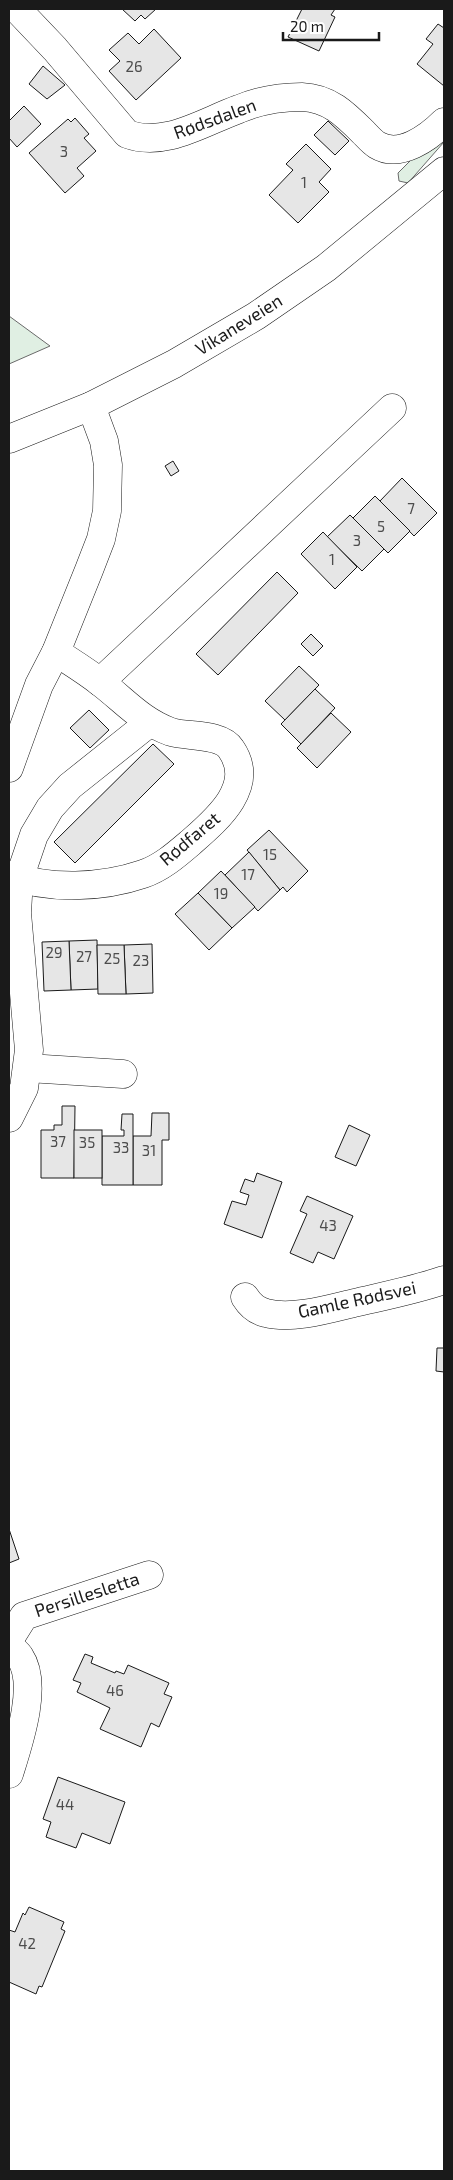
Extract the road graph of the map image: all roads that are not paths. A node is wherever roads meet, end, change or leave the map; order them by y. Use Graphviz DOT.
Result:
graph roads {
  1 [pos="17,9"];
  2 [pos="444,122"];
  3 [pos="444,171"];
  4 [pos="91,406"];
  5 [pos="392,408"];
  6 [pos="9,439"];
  7 [pos="56,652"];
  8 [pos="100,682"];
  9 [pos="149,723"];
  10 [pos="9,768"];
  11 [pos="14,877"];
  12 [pos="28,1068"];
  13 [pos="123,1074"];
  14 [pos="9,1118"];
  15 [pos="444,1280"];
  16 [pos="245,1297"];
  17 [pos="149,1574"];
  18 [pos="9,1640"];
  19 [pos="9,1646"];
  20 [pos="9,1774"];
  1 -- 2 [label="street, Rødsdalen"];
  3 -- 4 [label="street, Vikaneveien"];
  4 -- 6 [label="street, Vikaneveien"];
  4 -- 7 [label="street"];
  5 -- 8 [label="street"];
  7 -- 8 [label="street, Rødfaret"];
  7 -- 10 [label="street"];
  8 -- 9 [label="street, Rødfaret"];
  9 -- 11 [label="street"];
  9 -- 11 [label="street, Rødfaret"];
  11 -- 12 [label="street"];
  12 -- 13 [label="street"];
  12 -- 14 [label="street"];
  15 -- 16 [label="street, Gamle Rødsvei"];
  17 -- 18 [label="street, Persillesletta"];
  19 -- 20 [label="street"];
}
